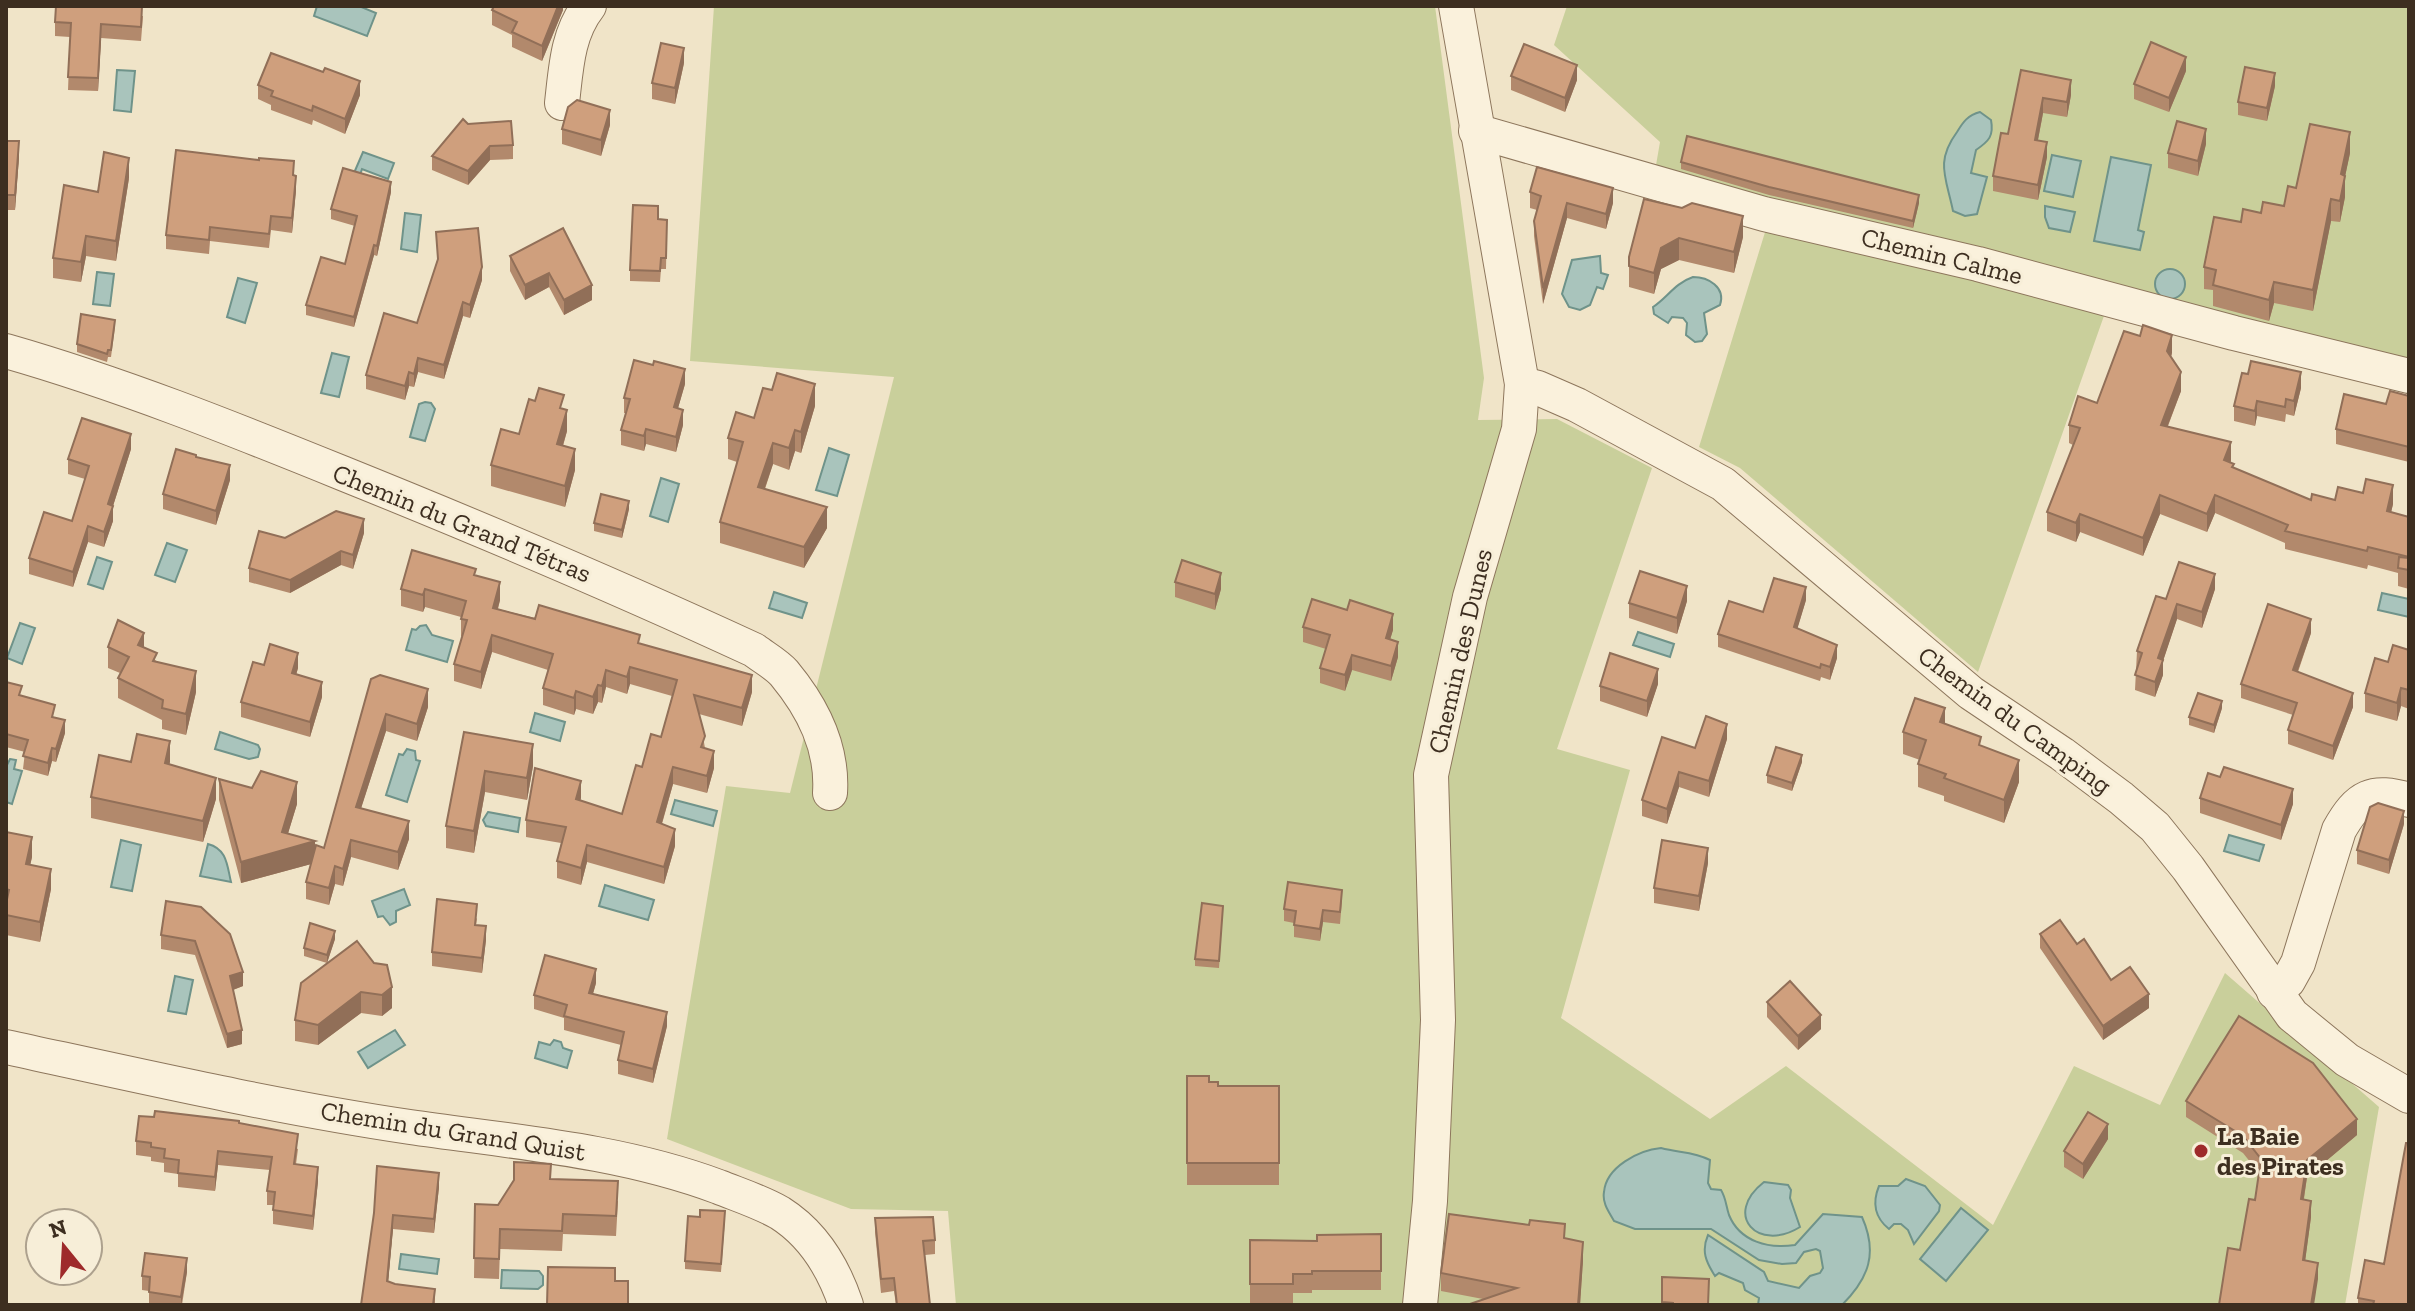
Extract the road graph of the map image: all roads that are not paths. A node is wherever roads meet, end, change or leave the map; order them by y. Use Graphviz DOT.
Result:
graph roads {
  1 [pos="589,6"];
  2 [pos="1456,6"];
  3 [pos="562,103"];
  4 [pos="1476,131"];
  5 [pos="6,351"];
  6 [pos="2409,376"];
  7 [pos="1522,384"];
  8 [pos="830,793"];
  9 [pos="2409,800"];
  10 [pos="2274,992"];
  11 [pos="6,1047"];
  12 [pos="2409,1096"];
  13 [pos="846,1305"];
  14 [pos="1420,1305"];
  1 -- 3 [label="street"];
  2 -- 4 [label="street, Chemin des Dunes"];
  4 -- 6 [label="street, Chemin Calme"];
  4 -- 7 [label="street, Chemin des Dunes"];
  5 -- 8 [label="street, Chemin du Grand Tétras"];
  7 -- 10 [label="street, Chemin du Camping"];
  7 -- 14 [label="street, Chemin des Dunes"];
  9 -- 10 [label="street"];
  10 -- 12 [label="street, Chemin du Camping"];
  11 -- 13 [label="street, Chemin du Grand Quist"];
}
